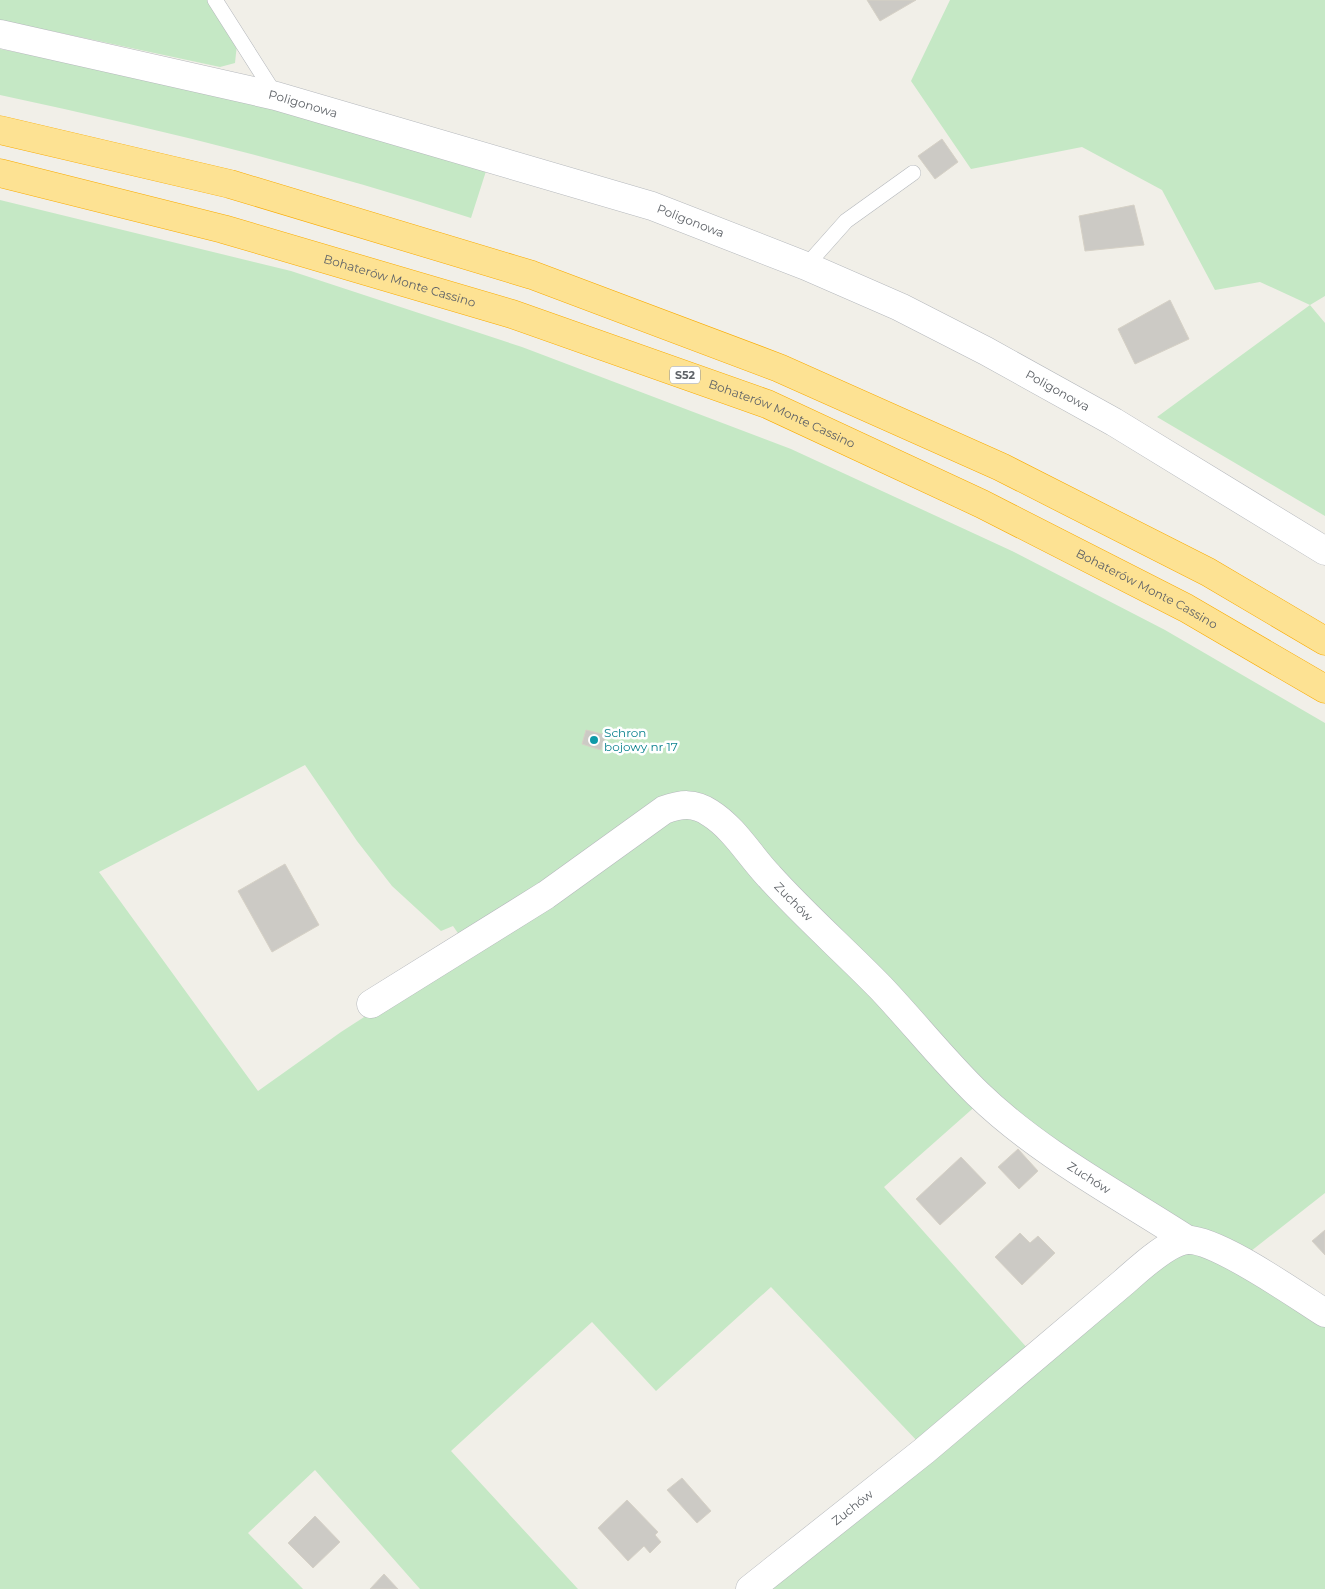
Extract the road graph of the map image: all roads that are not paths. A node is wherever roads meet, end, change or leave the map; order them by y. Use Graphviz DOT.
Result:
graph roads {
  1 [pos="216,0"];
  2 [pos="0,34"];
  3 [pos="276,96"];
  4 [pos="0,130"];
  5 [pos="0,172"];
  6 [pos="913,173"];
  7 [pos="806,266"];
  8 [pos="1325,551"];
  9 [pos="1325,641"];
  10 [pos="1325,689"];
  11 [pos="371,1004"];
  12 [pos="1188,1240"];
  13 [pos="1325,1313"];
  14 [pos="750,1589"];
  1 -- 3 [label="lane"];
  2 -- 3 [label="street, Poligonowa"];
  3 -- 7 [label="street, Poligonowa"];
  4 -- 9 [label="highway"];
  5 -- 10 [label="highway, Bohaterów Monte Cassino / S52"];
  6 -- 7 [label="lane"];
  7 -- 8 [label="street, Poligonowa"];
  11 -- 12 [label="street, Zuchów"];
  12 -- 13 [label="street, Zuchów"];
  12 -- 14 [label="street, Zuchów"];
}
